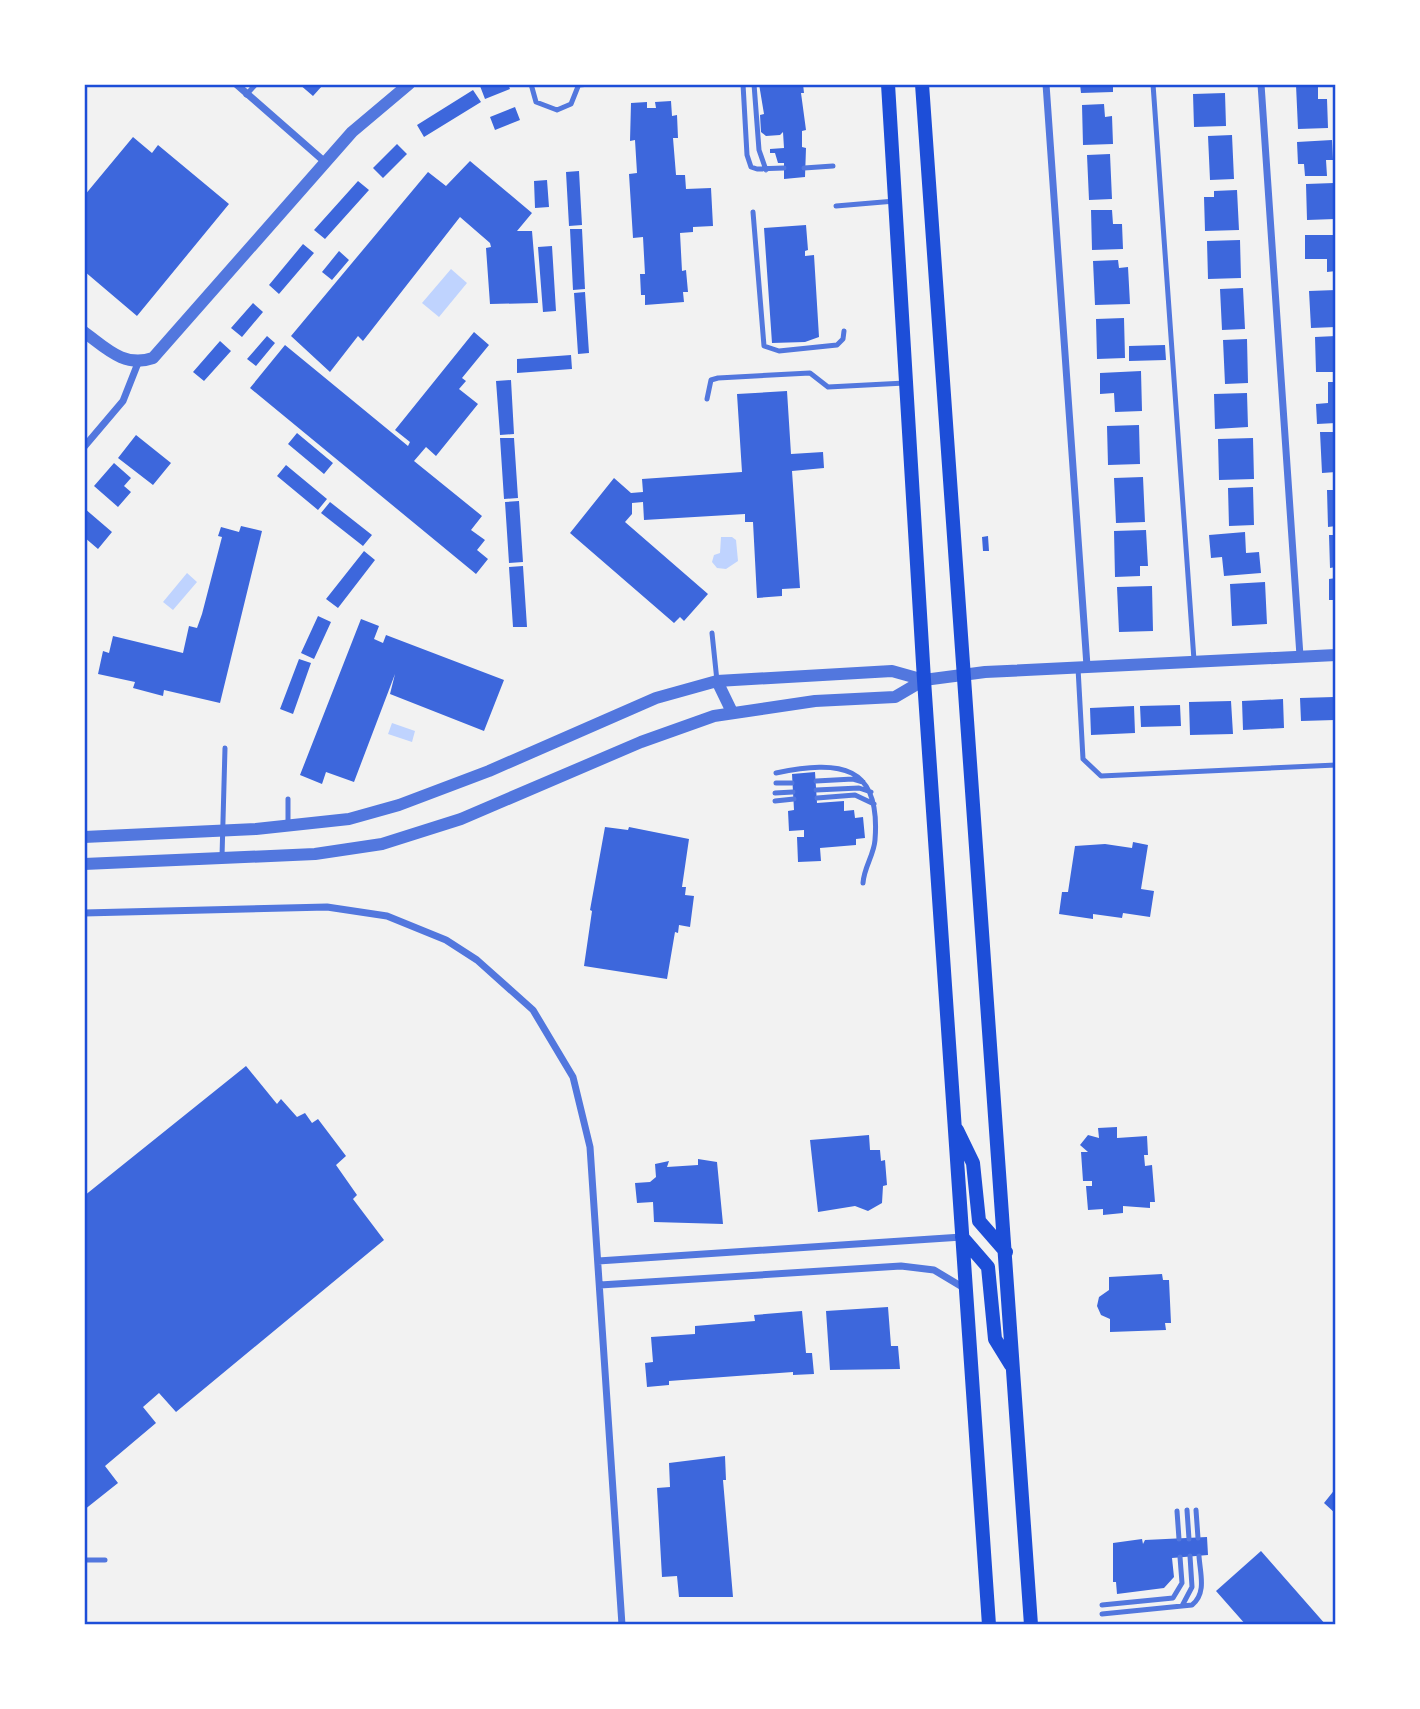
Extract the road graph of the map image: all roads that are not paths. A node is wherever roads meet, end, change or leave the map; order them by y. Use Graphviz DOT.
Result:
graph roads {
  1 [pos="236,84"];
  2 [pos="256,84"];
  3 [pos="409,84"];
  4 [pos="531,84"];
  5 [pos="579,84"];
  6 [pos="590,84"];
  7 [pos="743,84"];
  8 [pos="754,84"];
  9 [pos="888,84"];
  10 [pos="922,84"];
  11 [pos="1046,84"];
  12 [pos="1153,84"];
  13 [pos="1261,84"];
  14 [pos="246,95"];
  15 [pos="325,162"];
  16 [pos="833,166"];
  17 [pos="804,167"];
  18 [pos="784,169"];
  19 [pos="766,170"];
  20 [pos="897,201"];
  21 [pos="836,206"];
  22 [pos="753,212"];
  23 [pos="845,331"];
  24 [pos="84,332"];
  25 [pos="138,363"];
  26 [pos="908,382"];
  27 [pos="707,398"];
  28 [pos="84,447"];
  29 [pos="712,633"];
  30 [pos="1336,655"];
  31 [pos="1300,656"];
  32 [pos="1194,661"];
  33 [pos="1083,666"];
  34 [pos="963,677"];
  35 [pos="924,680"];
  36 [pos="717,681"];
  37 [pos="732,712"];
  38 [pos="225,748"];
  39 [pos="1336,765"];
  40 [pos="776,773"];
  41 [pos="816,781"];
  42 [pos="776,783"];
  43 [pos="792,783"];
  44 [pos="866,783"];
  45 [pos="816,790"];
  46 [pos="793,792"];
  47 [pos="871,792"];
  48 [pos="775,793"];
  49 [pos="817,798"];
  50 [pos="288,799"];
  51 [pos="794,799"];
  52 [pos="775,801"];
  53 [pos="874,804"];
  54 [pos="288,827"];
  55 [pos="221,831"];
  56 [pos="84,837"];
  57 [pos="222,859"];
  58 [pos="84,864"];
  59 [pos="863,883"];
  60 [pos="84,913"];
  61 [pos="954,1122"];
  62 [pos="962,1237"];
  63 [pos="1006,1252"];
  64 [pos="598,1261"];
  65 [pos="600,1285"];
  66 [pos="965,1289"];
  67 [pos="1013,1370"];
  68 [pos="1187,1510"];
  69 [pos="1196,1510"];
  70 [pos="1177,1511"];
  71 [pos="1198,1538"];
  72 [pos="1179,1539"];
  73 [pos="1189,1539"];
  74 [pos="1190,1556"];
  75 [pos="1199,1556"];
  76 [pos="1180,1557"];
  77 [pos="84,1560"];
  78 [pos="105,1560"];
  79 [pos="1102,1605"];
  80 [pos="1176,1608"];
  81 [pos="1102,1614"];
  82 [pos="622,1625"];
  83 [pos="989,1625"];
  84 [pos="1031,1625"];
  1 -- 14 [label="street"];
  2 -- 14 [label="lane"];
  3 -- 15 [label="street"];
  4 -- 5 [label="lane"];
  5 -- 6 [label="lane"];
  7 -- 19 [label="lane"];
  8 -- 19 [label="lane"];
  9 -- 20 [label="main road"];
  10 -- 34 [label="main road"];
  11 -- 33 [label="street"];
  12 -- 32 [label="lane"];
  13 -- 31 [label="street"];
  14 -- 15 [label="street"];
  15 -- 25 [label="street"];
  16 -- 17 [label="lane"];
  18 -- 19 [label="lane"];
  20 -- 21 [label="lane"];
  20 -- 26 [label="main road"];
  22 -- 23 [label="lane"];
  24 -- 25 [label="street"];
  25 -- 28 [label="street"];
  26 -- 27 [label="lane"];
  26 -- 35 [label="main road"];
  29 -- 36 [label="lane"];
  30 -- 31 [label="street"];
  31 -- 32 [label="street"];
  32 -- 33 [label="street"];
  33 -- 34 [label="street"];
  33 -- 39 [label="lane"];
  34 -- 35 [label="street"];
  34 -- 63 [label="main road"];
  35 -- 36 [label="street"];
  35 -- 37 [label="street"];
  35 -- 61 [label="main road"];
  36 -- 37 [label="street"];
  36 -- 54 [label="street"];
  37 -- 57 [label="street"];
  38 -- 55 [label="lane"];
  40 -- 44 [label="lane"];
  41 -- 44 [label="lane"];
  42 -- 43 [label="lane"];
  44 -- 47 [label="lane"];
  45 -- 47 [label="lane"];
  46 -- 48 [label="lane"];
  47 -- 53 [label="lane"];
  49 -- 53 [label="lane"];
  50 -- 54 [label="lane"];
  51 -- 52 [label="lane"];
  53 -- 59 [label="lane"];
  54 -- 55 [label="street"];
  55 -- 56 [label="street"];
  55 -- 57 [label="lane"];
  57 -- 58 [label="street"];
  60 -- 64 [label="street"];
  61 -- 62 [label="main road"];
  61 -- 63 [label="main road"];
  62 -- 64 [label="street"];
  62 -- 66 [label="main road"];
  62 -- 67 [label="main road"];
  63 -- 67 [label="main road"];
  64 -- 65 [label="street"];
  65 -- 66 [label="street"];
  65 -- 82 [label="street"];
  66 -- 83 [label="main road"];
  67 -- 84 [label="main road"];
  68 -- 73 [label="lane"];
  69 -- 71 [label="lane"];
  70 -- 72 [label="lane"];
  74 -- 80 [label="lane"];
  75 -- 80 [label="lane"];
  76 -- 79 [label="lane"];
  77 -- 78 [label="lane"];
  80 -- 81 [label="lane"];
}
